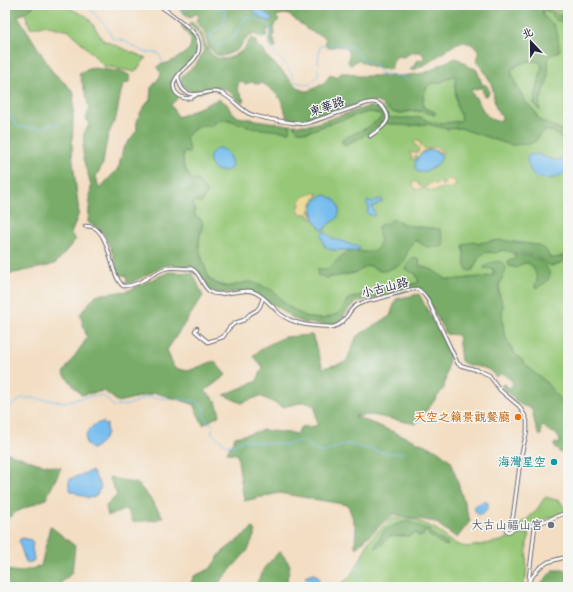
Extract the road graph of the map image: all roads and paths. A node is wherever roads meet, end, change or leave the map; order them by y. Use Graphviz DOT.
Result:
graph roads {
  1 [pos="160,5"];
  2 [pos="178,76"];
  3 [pos="197,94"];
  4 [pos="370,136"];
  5 [pos="86,226"];
  6 [pos="263,298"];
  7 [pos="197,328"];
  8 [pos="568,510"];
  9 [pos="535,525"];
  10 [pos="568,558"];
  11 [pos="529,581"];
  12 [pos="528,587"];
  1 -- 2 [label="street"];
  2 -- 3 [label="street"];
  2 -- 3 [label="street, 東華路"];
  3 -- 4 [label="street, 東華路"];
  5 -- 6 [label="street, 小古山路"];
  6 -- 7 [label="street"];
  6 -- 9 [label="street, 小古山路"];
  8 -- 9 [label="street"];
  9 -- 11 [label="street"];
  10 -- 11 [label="street"];
  11 -- 12 [label="street"];
}
